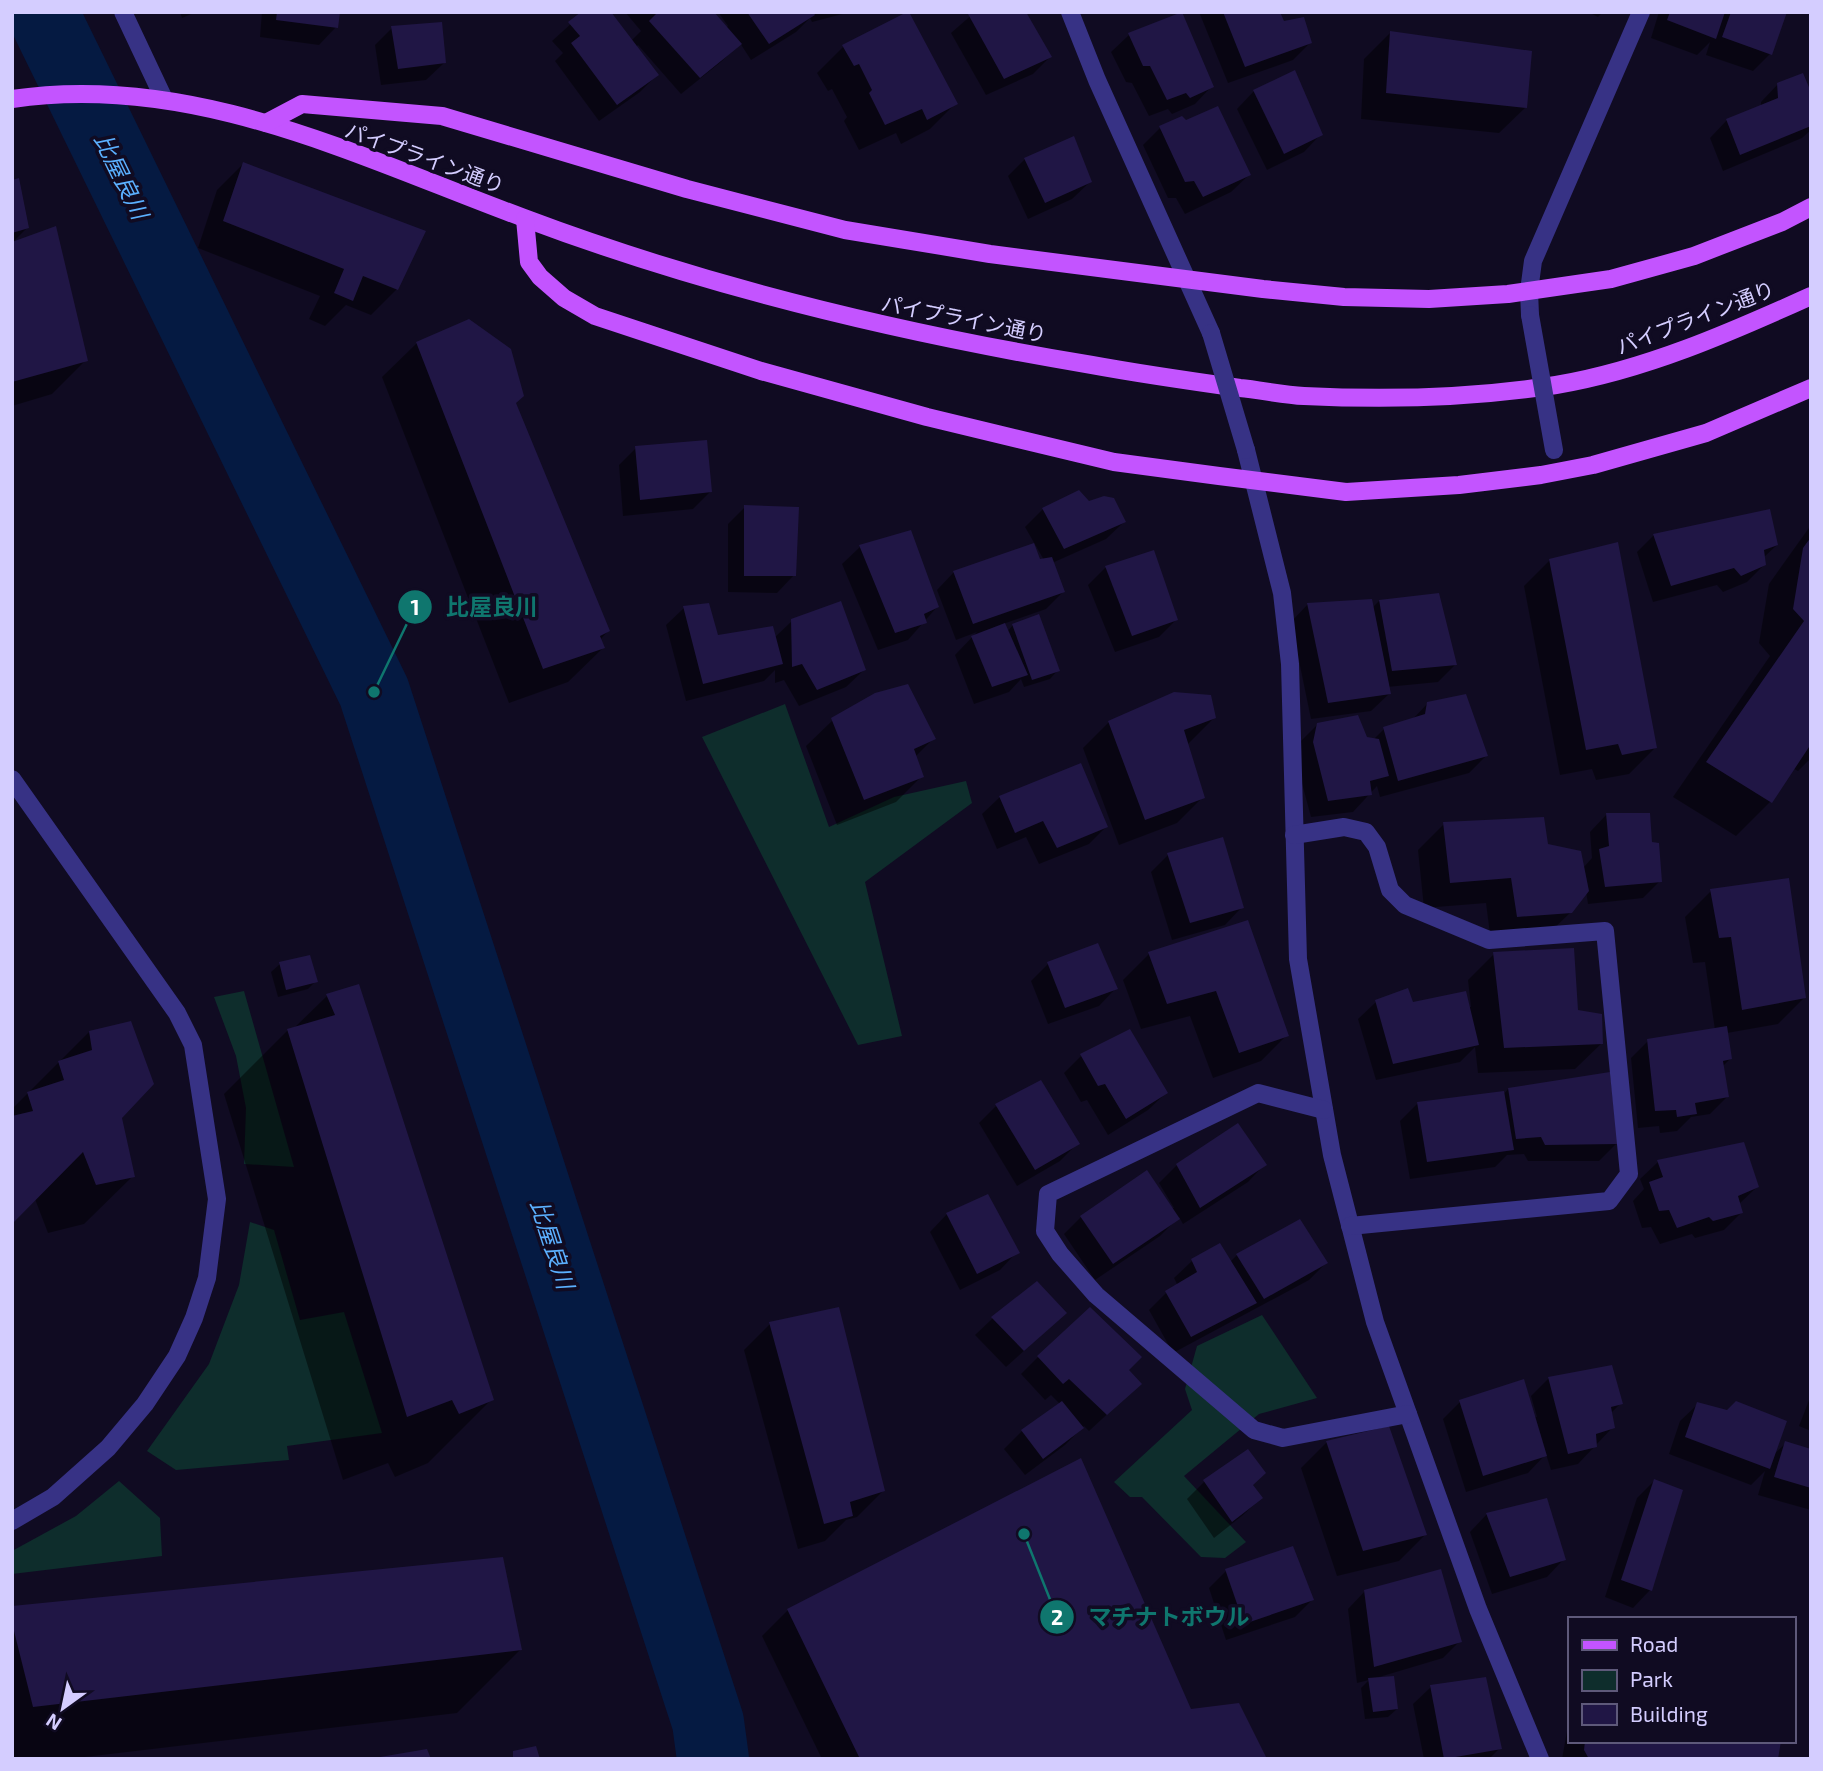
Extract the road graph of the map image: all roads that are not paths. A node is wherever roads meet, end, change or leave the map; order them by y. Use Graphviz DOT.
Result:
graph roads {
  1 [pos="123,12"];
  2 [pos="1070,12"];
  3 [pos="1641,12"];
  4 [pos="14,99"];
  5 [pos="164,99"];
  6 [pos="266,123"];
  7 [pos="1811,207"];
  8 [pos="525,219"];
  9 [pos="1188,279"];
  10 [pos="1529,291"];
  11 [pos="1811,296"];
  12 [pos="1811,388"];
  13 [pos="1558,472"];
  14 [pos="1254,481"];
  15 [pos="12,779"];
  16 [pos="1294,835"];
  17 [pos="1324,1110"];
  18 [pos="1350,1226"];
  19 [pos="1408,1414"];
  20 [pos="12,1521"];
  21 [pos="1540,1759"];
  1 -- 5 [label="street"];
  2 -- 9 [label="street"];
  3 -- 10 [label="street"];
  4 -- 5 [label="main road, パイプライン通り"];
  5 -- 6 [label="main road, パイプライン通り"];
  6 -- 8 [label="main road, パイプライン通り"];
  6 -- 9 [label="main road"];
  7 -- 10 [label="main road"];
  8 -- 11 [label="main road, パイプライン通り"];
  8 -- 14 [label="main road"];
  9 -- 10 [label="main road"];
  9 -- 14 [label="street, bridge"];
  10 -- 13 [label="street, bridge"];
  12 -- 13 [label="main road"];
  13 -- 14 [label="main road"];
  14 -- 16 [label="street"];
  15 -- 20 [label="street"];
  16 -- 17 [label="street"];
  16 -- 18 [label="street"];
  17 -- 18 [label="street"];
  17 -- 19 [label="street"];
  18 -- 19 [label="street"];
  19 -- 21 [label="street"];
}
